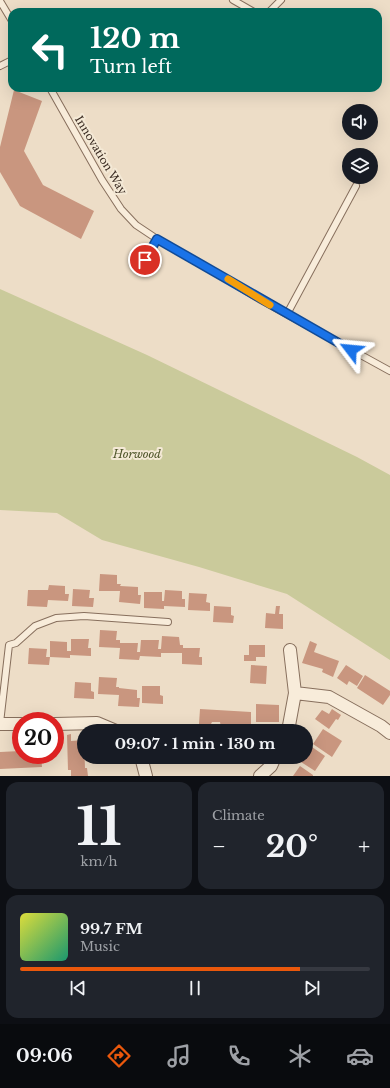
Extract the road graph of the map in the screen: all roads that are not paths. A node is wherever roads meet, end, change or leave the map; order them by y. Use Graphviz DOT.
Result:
graph roads {
  1 [pos="233,0"];
  2 [pos="281,0"];
  3 [pos="0,1"];
  4 [pos="247,8"];
  5 [pos="273,8"];
  6 [pos="6,11"];
  7 [pos="0,14"];
  8 [pos="8,14"];
  9 [pos="52,92"];
  10 [pos="356,186"];
  11 [pos="157,239"];
  12 [pos="140,270"];
  13 [pos="287,314"];
  14 [pos="390,371"];
  15 [pos="168,622"];
  16 [pos="290,650"];
  17 [pos="295,693"];
  18 [pos="0,724"];
  19 [pos="12,724"];
  20 [pos="64,724"];
  21 [pos="99,724"];
  22 [pos="289,724"];
  23 [pos="390,734"];
  24 [pos="143,764"];
  25 [pos="272,764"];
  26 [pos="146,776"];
  27 [pos="260,776"];
  1 -- 4 [label="lane"];
  2 -- 5 [label="lane"];
  3 -- 6 [label="lane"];
  6 -- 7 [label="lane"];
  6 -- 8 [label="lane"];
  9 -- 11 [label="lane, Innovation Way"];
  10 -- 13 [label="lane"];
  11 -- 12 [label="lane"];
  11 -- 13 [label="lane, Innovation Way"];
  13 -- 14 [label="lane, Innovation Way"];
  15 -- 18 [label="lane"];
  16 -- 17 [label="street"];
  17 -- 22 [label="street"];
  17 -- 23 [label="street"];
  18 -- 19 [label="street"];
  20 -- 21 [label="street"];
  24 -- 26 [label="street"];
  25 -- 27 [label="street"];
}
